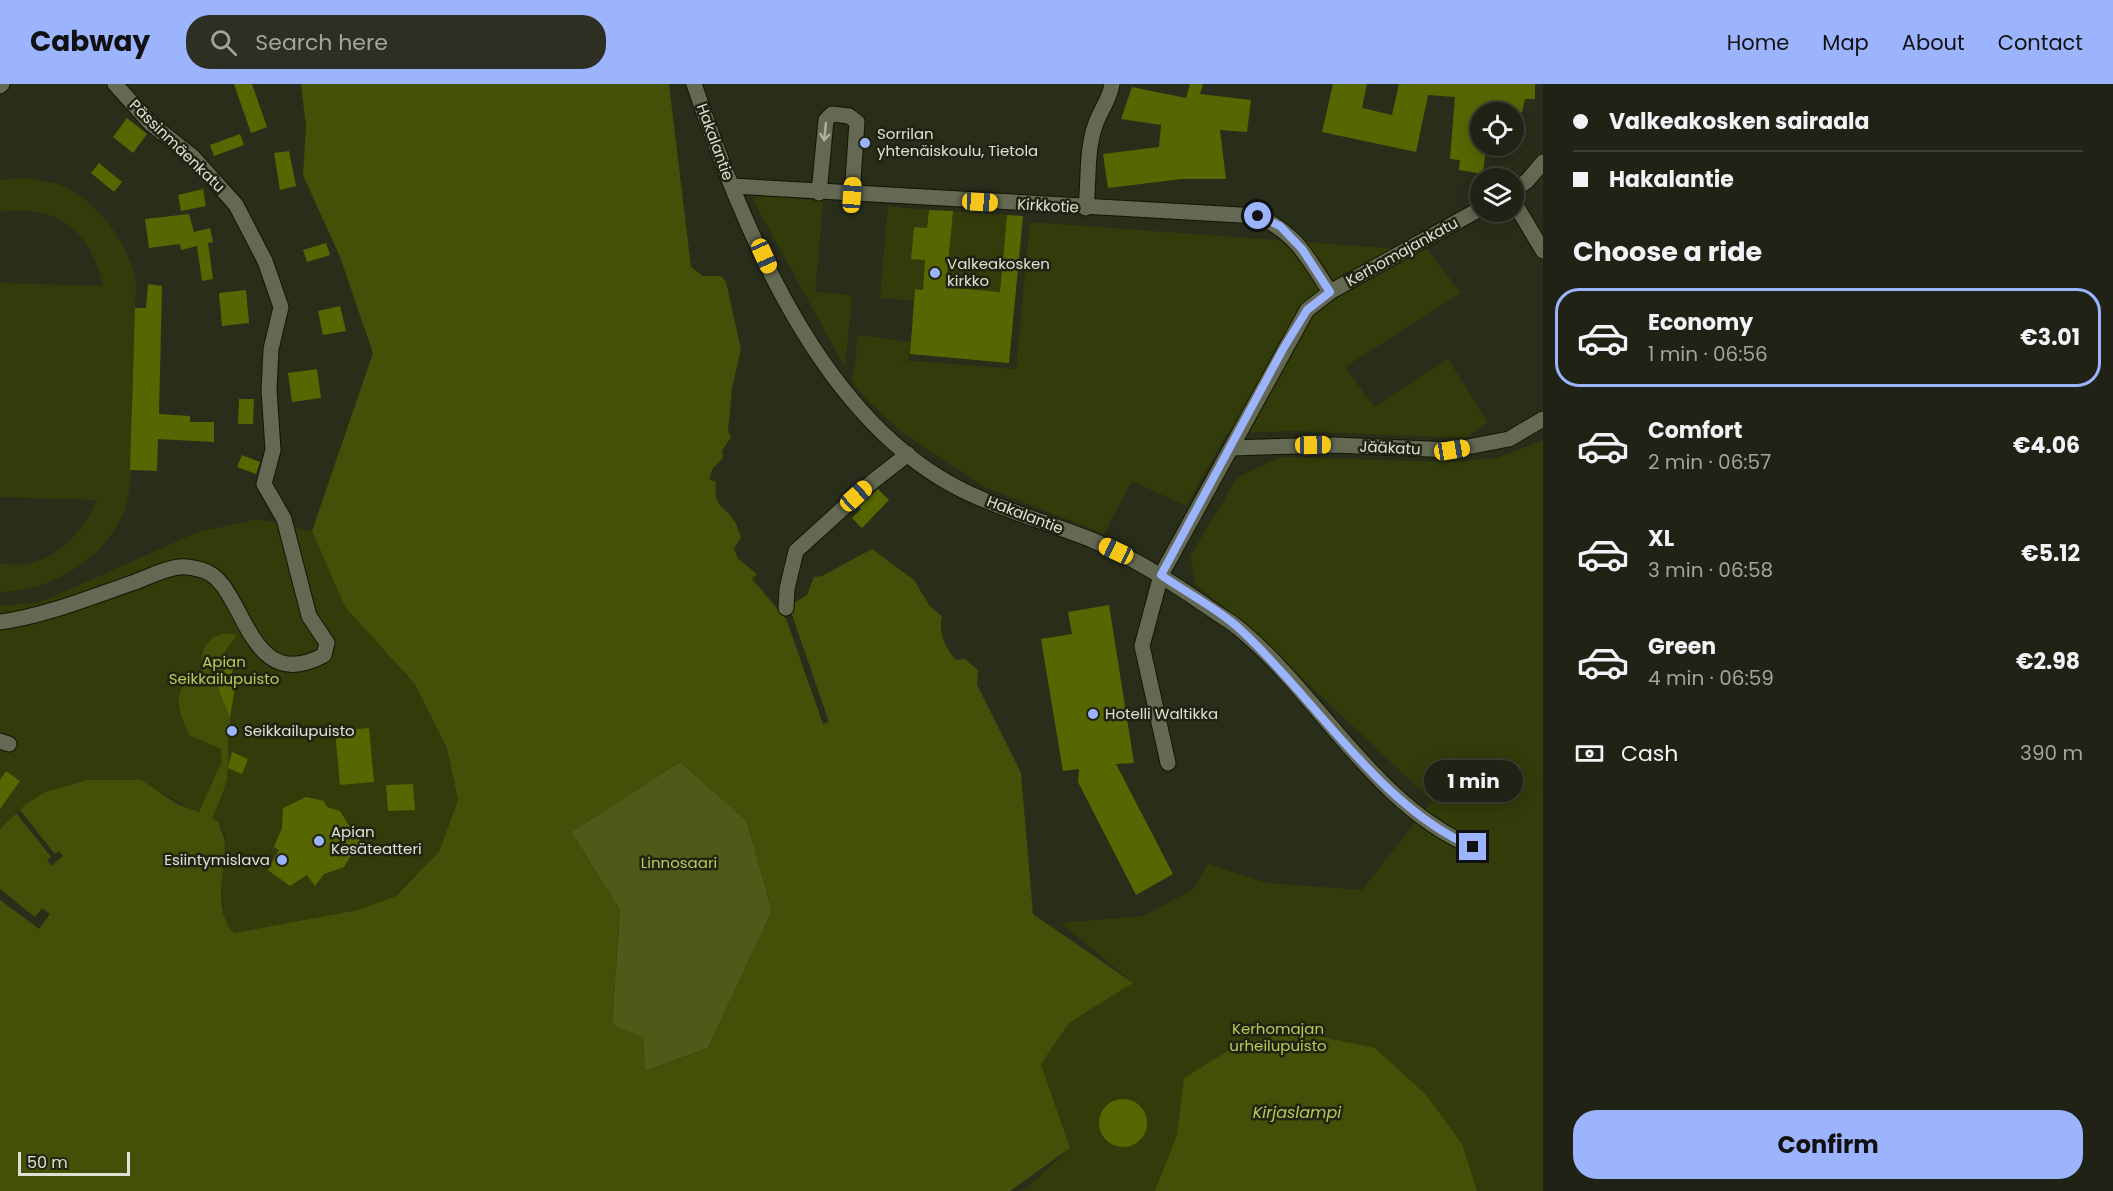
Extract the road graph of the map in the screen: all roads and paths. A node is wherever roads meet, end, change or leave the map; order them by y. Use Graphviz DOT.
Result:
graph roads {
  1 [pos="115,84"];
  2 [pos="694,84"];
  3 [pos="1112,84"];
  4 [pos="1543,162"];
  5 [pos="1524,183"];
  6 [pos="732,186"];
  7 [pos="819,193"];
  8 [pos="852,195"];
  9 [pos="1086,208"];
  10 [pos="1470,215"];
  11 [pos="1524,219"];
  12 [pos="1543,251"];
  13 [pos="1330,292"];
  14 [pos="1543,419"];
  15 [pos="1231,448"];
  16 [pos="908,454"];
  17 [pos="1161,575"];
  18 [pos="786,608"];
  19 [pos="0,622"];
  20 [pos="1168,763"];
  21 [pos="1473,847"];
  1 -- 19 [label="street, Pässinmäenkatu"];
  2 -- 6 [label="street, Hakalantie"];
  3 -- 9 [label="street"];
  4 -- 5 [label="street"];
  6 -- 7 [label="street, Kirkkotie"];
  6 -- 16 [label="street, Hakalantie"];
  7 -- 8 [label="street, Kirkkotie"];
  8 -- 7 [label="street, one-way"];
  8 -- 9 [label="street, Kirkkotie"];
  9 -- 13 [label="street, Kirkkotie"];
  10 -- 13 [label="street, Kerhomajankatu"];
  11 -- 12 [label="street"];
  13 -- 15 [label="street, Kerhomajankatu"];
  14 -- 15 [label="street, Jääkatu"];
  15 -- 17 [label="street, Kerhomajankatu"];
  16 -- 17 [label="street, Hakalantie"];
  16 -- 18 [label="street"];
  17 -- 20 [label="street, Kerhomajankatu"];
  17 -- 21 [label="street, Hakalantie"];
}
